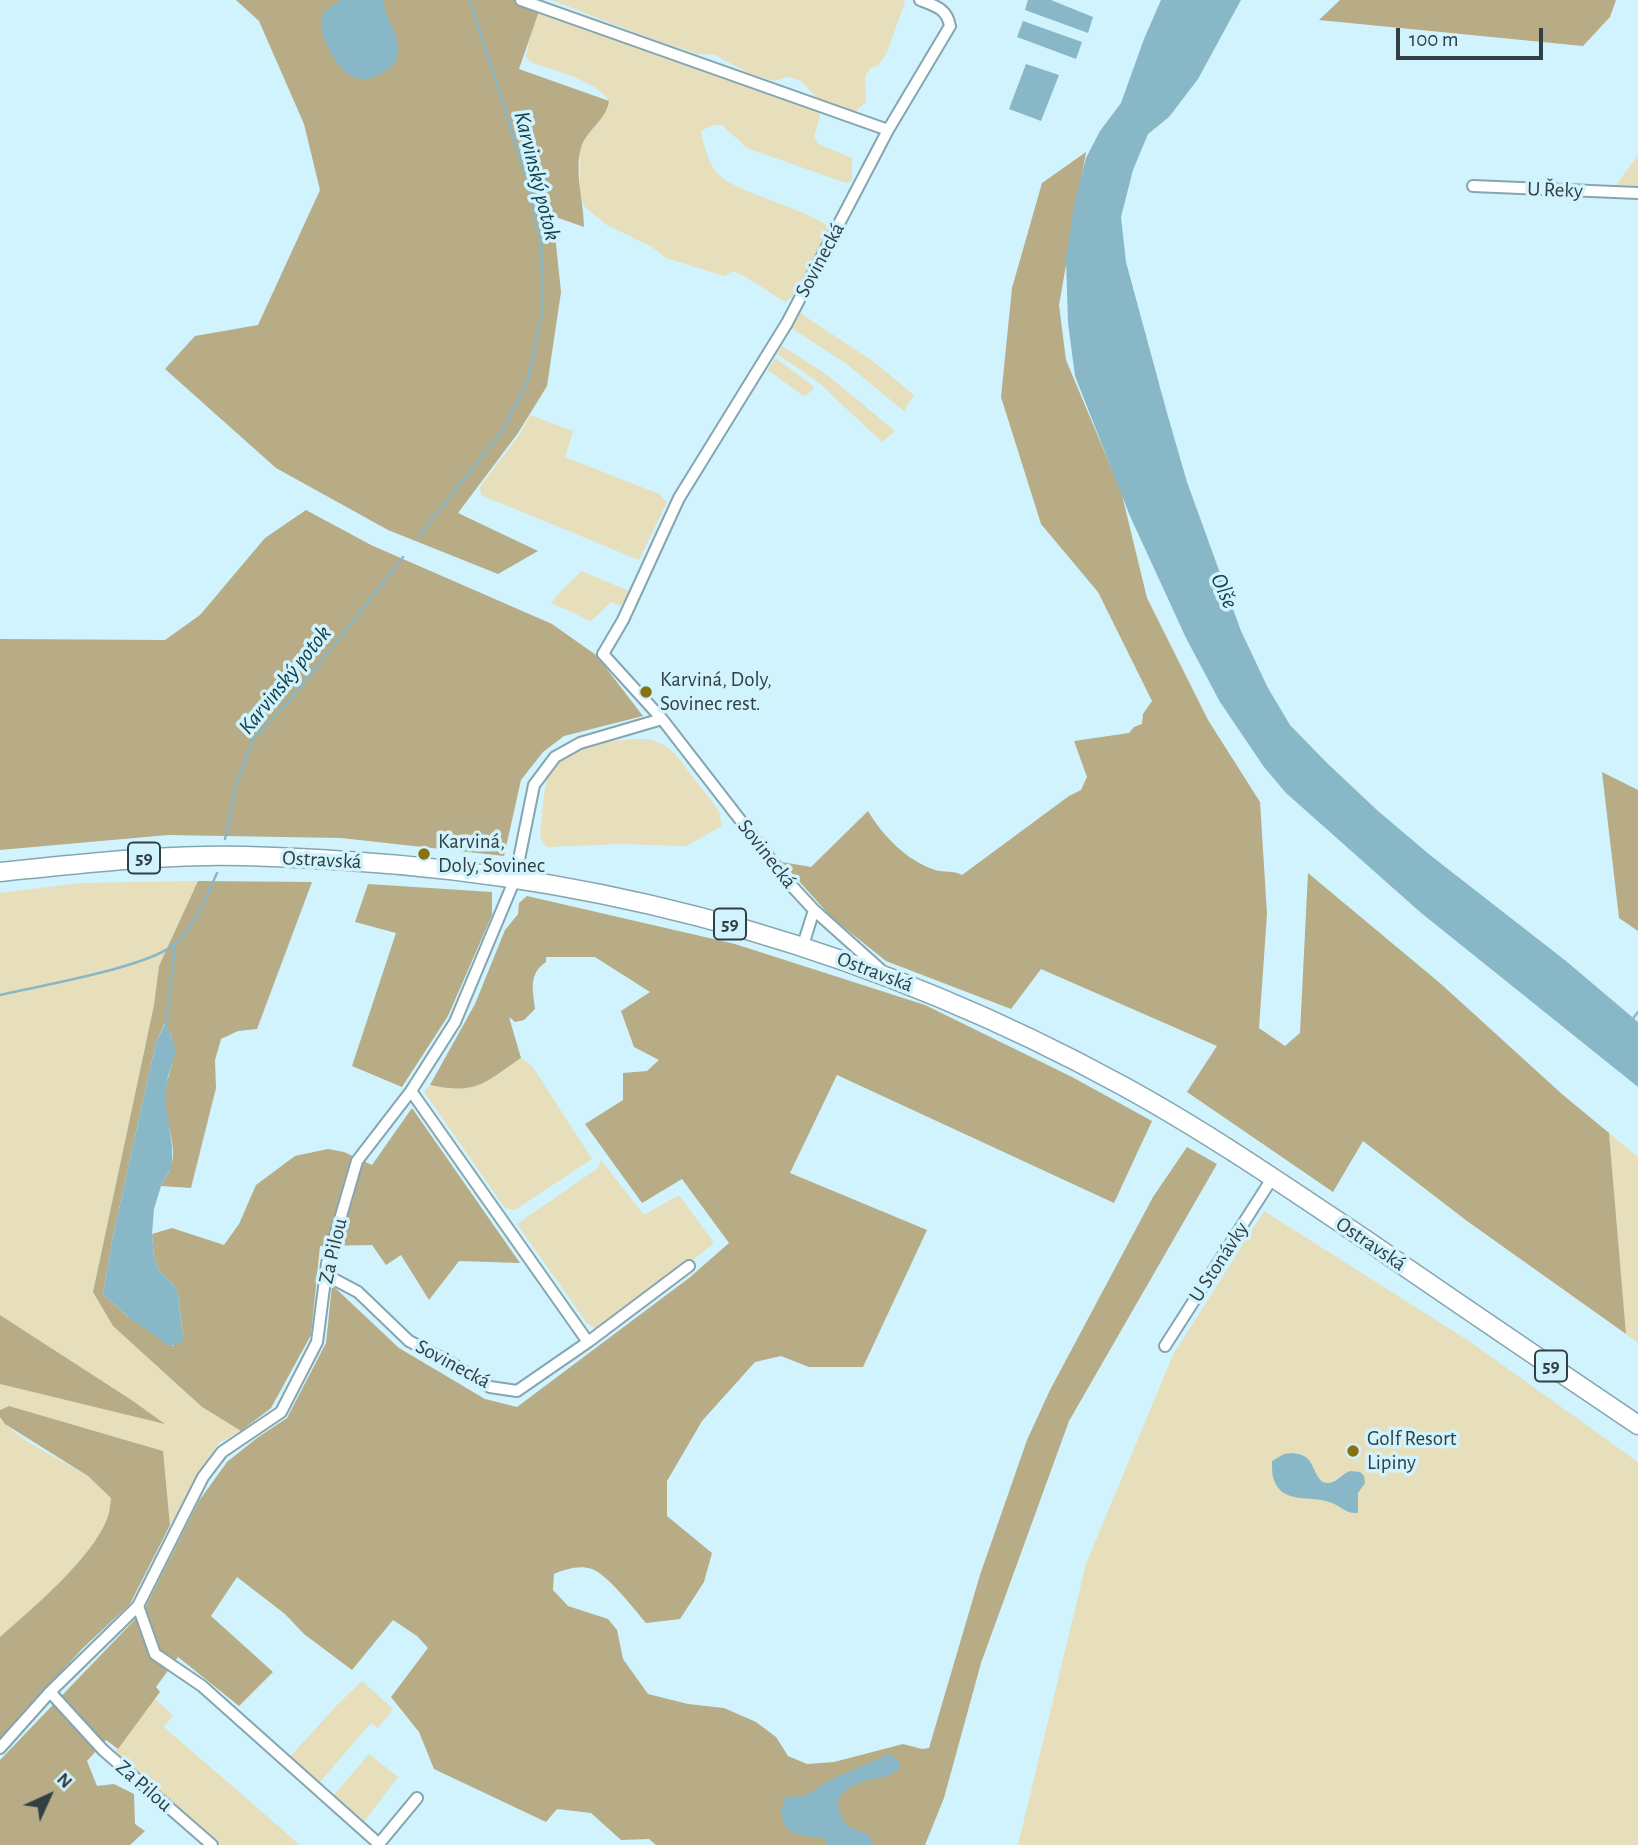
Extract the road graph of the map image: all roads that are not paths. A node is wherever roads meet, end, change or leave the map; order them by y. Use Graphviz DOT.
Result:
graph roads {
  1 [pos="521,0"];
  2 [pos="920,0"];
  3 [pos="888,130"];
  4 [pos="1473,186"];
  5 [pos="1638,193"];
  6 [pos="662,719"];
  7 [pos="0,872"];
  8 [pos="515,879"];
  9 [pos="814,911"];
  10 [pos="803,945"];
  11 [pos="887,976"];
  12 [pos="411,1091"];
  13 [pos="1273,1177"];
  14 [pos="688,1266"];
  15 [pos="326,1275"];
  16 [pos="588,1342"];
  17 [pos="1165,1346"];
  18 [pos="1638,1425"];
  19 [pos="138,1606"];
  20 [pos="50,1692"];
  21 [pos="0,1748"];
  22 [pos="417,1798"];
  23 [pos="379,1844"];
  24 [pos="212,1845"];
  1 -- 3 [label="street"];
  2 -- 3 [label="street"];
  3 -- 6 [label="street, Sovinecká"];
  4 -- 5 [label="street, U Řeky"];
  6 -- 8 [label="street"];
  6 -- 9 [label="street, Sovinecká"];
  7 -- 8 [label="main road, Ostravská / 59"];
  8 -- 10 [label="main road, Ostravská / 59"];
  8 -- 12 [label="street, Za Pilou"];
  9 -- 10 [label="street"];
  9 -- 11 [label="street, Sovinecká"];
  10 -- 11 [label="main road, Ostravská / 59"];
  11 -- 13 [label="main road, Ostravská / 59"];
  12 -- 15 [label="street, Za Pilou"];
  12 -- 16 [label="street"];
  13 -- 17 [label="street, U Stonávky"];
  13 -- 18 [label="main road, Ostravská / 59"];
  14 -- 16 [label="street, Sovinecká"];
  15 -- 16 [label="street, Sovinecká"];
  15 -- 19 [label="street, Za Pilou"];
  19 -- 20 [label="street, Za Pilou"];
  19 -- 23 [label="street"];
  20 -- 21 [label="street, Za Pilou"];
  20 -- 24 [label="street, Za Pilou"];
  22 -- 23 [label="street"];
}
